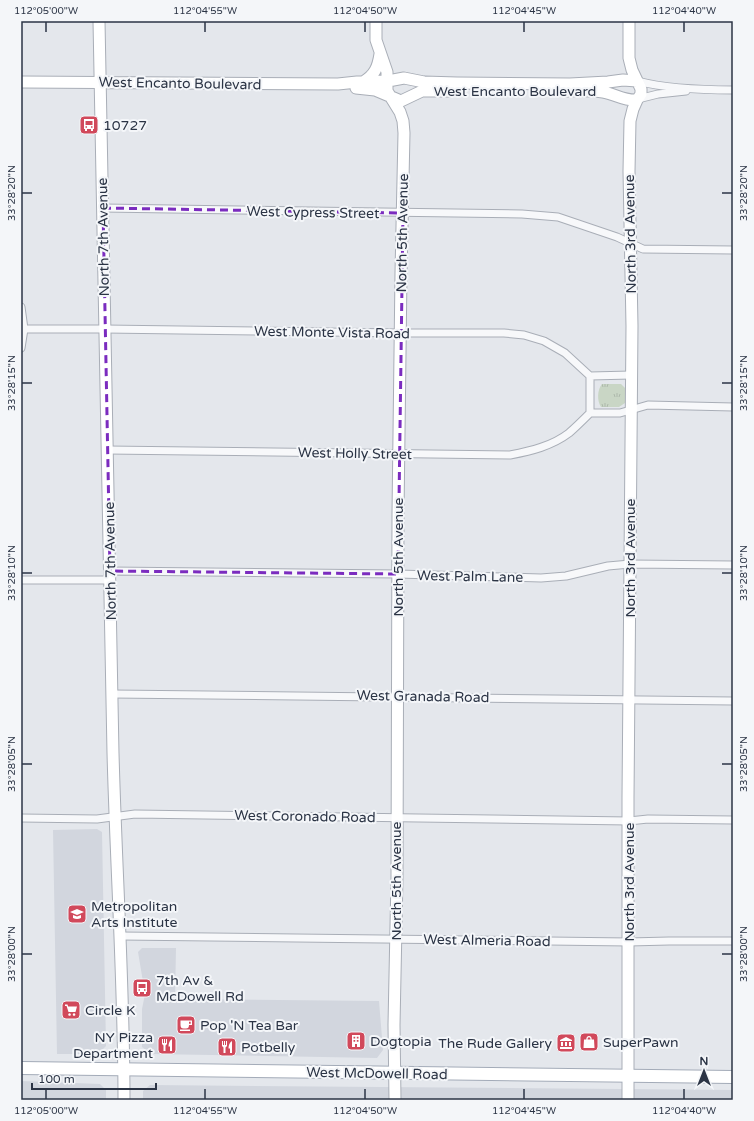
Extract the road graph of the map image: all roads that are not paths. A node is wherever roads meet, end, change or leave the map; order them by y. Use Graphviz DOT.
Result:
graph roads {
  1 [pos="98,21"];
  2 [pos="376,21"];
  3 [pos="629,21"];
  4 [pos="380,54"];
  5 [pos="388,81"];
  6 [pos="637,81"];
  7 [pos="21,82"];
  8 [pos="100,82"];
  9 [pos="363,82"];
  10 [pos="338,84"];
  11 [pos="694,89"];
  12 [pos="733,90"];
  13 [pos="390,97"];
  14 [pos="637,100"];
  15 [pos="103,208"];
  16 [pos="403,213"];
  17 [pos="629,243"];
  18 [pos="733,250"];
  19 [pos="21,308"];
  20 [pos="22,328"];
  21 [pos="105,328"];
  22 [pos="400,333"];
  23 [pos="21,348"];
  24 [pos="631,375"];
  25 [pos="590,376"];
  26 [pos="733,407"];
  27 [pos="631,410"];
  28 [pos="590,414"];
  29 [pos="107,450"];
  30 [pos="399,454"];
  31 [pos="630,564"];
  32 [pos="733,565"];
  33 [pos="398,574"];
  34 [pos="110,576"];
  35 [pos="21,580"];
  36 [pos="112,694"];
  37 [pos="397,696"];
  38 [pos="630,699"];
  39 [pos="733,701"];
  40 [pos="115,816"];
  41 [pos="397,817"];
  42 [pos="21,818"];
  43 [pos="733,820"];
  44 [pos="629,821"];
  45 [pos="121,936"];
  46 [pos="396,939"];
  47 [pos="628,942"];
  48 [pos="733,942"];
  49 [pos="21,1068"];
  50 [pos="124,1068"];
  51 [pos="395,1073"];
  52 [pos="628,1076"];
  53 [pos="733,1077"];
  54 [pos="124,1100"];
  55 [pos="395,1100"];
  56 [pos="628,1100"];
  1 -- 8 [label="street, North 7th Avenue"];
  2 -- 4 [label="street, North 5th Avenue"];
  3 -- 6 [label="street, North 3rd Avenue"];
  4 -- 5 [label="street, North 5th Avenue"];
  4 -- 9 [label="street"];
  5 -- 6 [label="street, West Encanto Boulevard"];
  5 -- 9 [label="street, West Encanto Boulevard"];
  5 -- 13 [label="street, North 5th Avenue"];
  6 -- 11 [label="street, West Encanto Boulevard"];
  6 -- 14 [label="street, North 3rd Avenue"];
  7 -- 8 [label="street, West Encanto Boulevard"];
  8 -- 10 [label="street, West Encanto Boulevard"];
  8 -- 15 [label="street, North 7th Avenue"];
  9 -- 10 [label="street, West Encanto Boulevard"];
  10 -- 13 [label="street, West Encanto Boulevard"];
  11 -- 12 [label="street, West Encanto Boulevard"];
  11 -- 14 [label="street, West Encanto Boulevard"];
  13 -- 14 [label="street, West Encanto Boulevard"];
  13 -- 16 [label="street, North 5th Avenue"];
  14 -- 17 [label="street, North 3rd Avenue"];
  15 -- 16 [label="street, West Cypress Street"];
  15 -- 21 [label="street, North 7th Avenue"];
  16 -- 17 [label="street, West Cypress Street"];
  16 -- 22 [label="street, North 5th Avenue"];
  17 -- 18 [label="street, West Cypress Street"];
  17 -- 24 [label="street, North 3rd Avenue"];
  19 -- 20 [label="street"];
  20 -- 21 [label="street, West Monte Vista Road"];
  20 -- 23 [label="street"];
  21 -- 22 [label="street, West Monte Vista Road"];
  21 -- 29 [label="street, North 7th Avenue"];
  22 -- 25 [label="street, West Monte Vista Road"];
  22 -- 30 [label="street, North 5th Avenue"];
  24 -- 25 [label="street"];
  24 -- 27 [label="street, North 3rd Avenue"];
  25 -- 28 [label="street"];
  26 -- 27 [label="street"];
  27 -- 28 [label="street"];
  27 -- 31 [label="street, North 3rd Avenue"];
  28 -- 30 [label="street, West Holly Street"];
  29 -- 30 [label="street, West Holly Street"];
  29 -- 34 [label="street, North 7th Avenue"];
  30 -- 33 [label="street, North 5th Avenue"];
  31 -- 32 [label="street, West Palm Lane"];
  31 -- 33 [label="street, West Palm Lane"];
  31 -- 38 [label="street, North 3rd Avenue"];
  33 -- 34 [label="street, West Palm Lane"];
  33 -- 37 [label="street, North 5th Avenue"];
  34 -- 35 [label="street, West Palm Lane"];
  34 -- 36 [label="street, North 7th Avenue"];
  36 -- 37 [label="street, West Granada Road"];
  36 -- 40 [label="street, North 7th Avenue"];
  37 -- 38 [label="street, West Granada Road"];
  37 -- 41 [label="street, North 5th Avenue"];
  38 -- 39 [label="street, West Granada Road"];
  38 -- 44 [label="street, North 3rd Avenue"];
  40 -- 41 [label="street, West Coronado Road"];
  40 -- 42 [label="street, West Coronado Road"];
  40 -- 45 [label="street, North 7th Avenue"];
  41 -- 44 [label="street, West Coronado Road"];
  41 -- 46 [label="street, North 5th Avenue"];
  43 -- 44 [label="street, West Coronado Road"];
  44 -- 47 [label="street, North 3rd Avenue"];
  45 -- 46 [label="street, West Almeria Road"];
  45 -- 50 [label="street, North 7th Avenue"];
  46 -- 47 [label="street, West Almeria Road"];
  46 -- 51 [label="street, North 5th Avenue"];
  47 -- 48 [label="street, West Almeria Road"];
  47 -- 52 [label="street, North 3rd Avenue"];
  49 -- 50 [label="main road, West McDowell Road"];
  50 -- 51 [label="main road, West McDowell Road"];
  50 -- 54 [label="street, North 7th Avenue"];
  51 -- 52 [label="main road, West McDowell Road"];
  51 -- 55 [label="street, North 5th Avenue"];
  52 -- 53 [label="main road, West McDowell Road"];
  52 -- 56 [label="street, North 3rd Avenue"];
}
